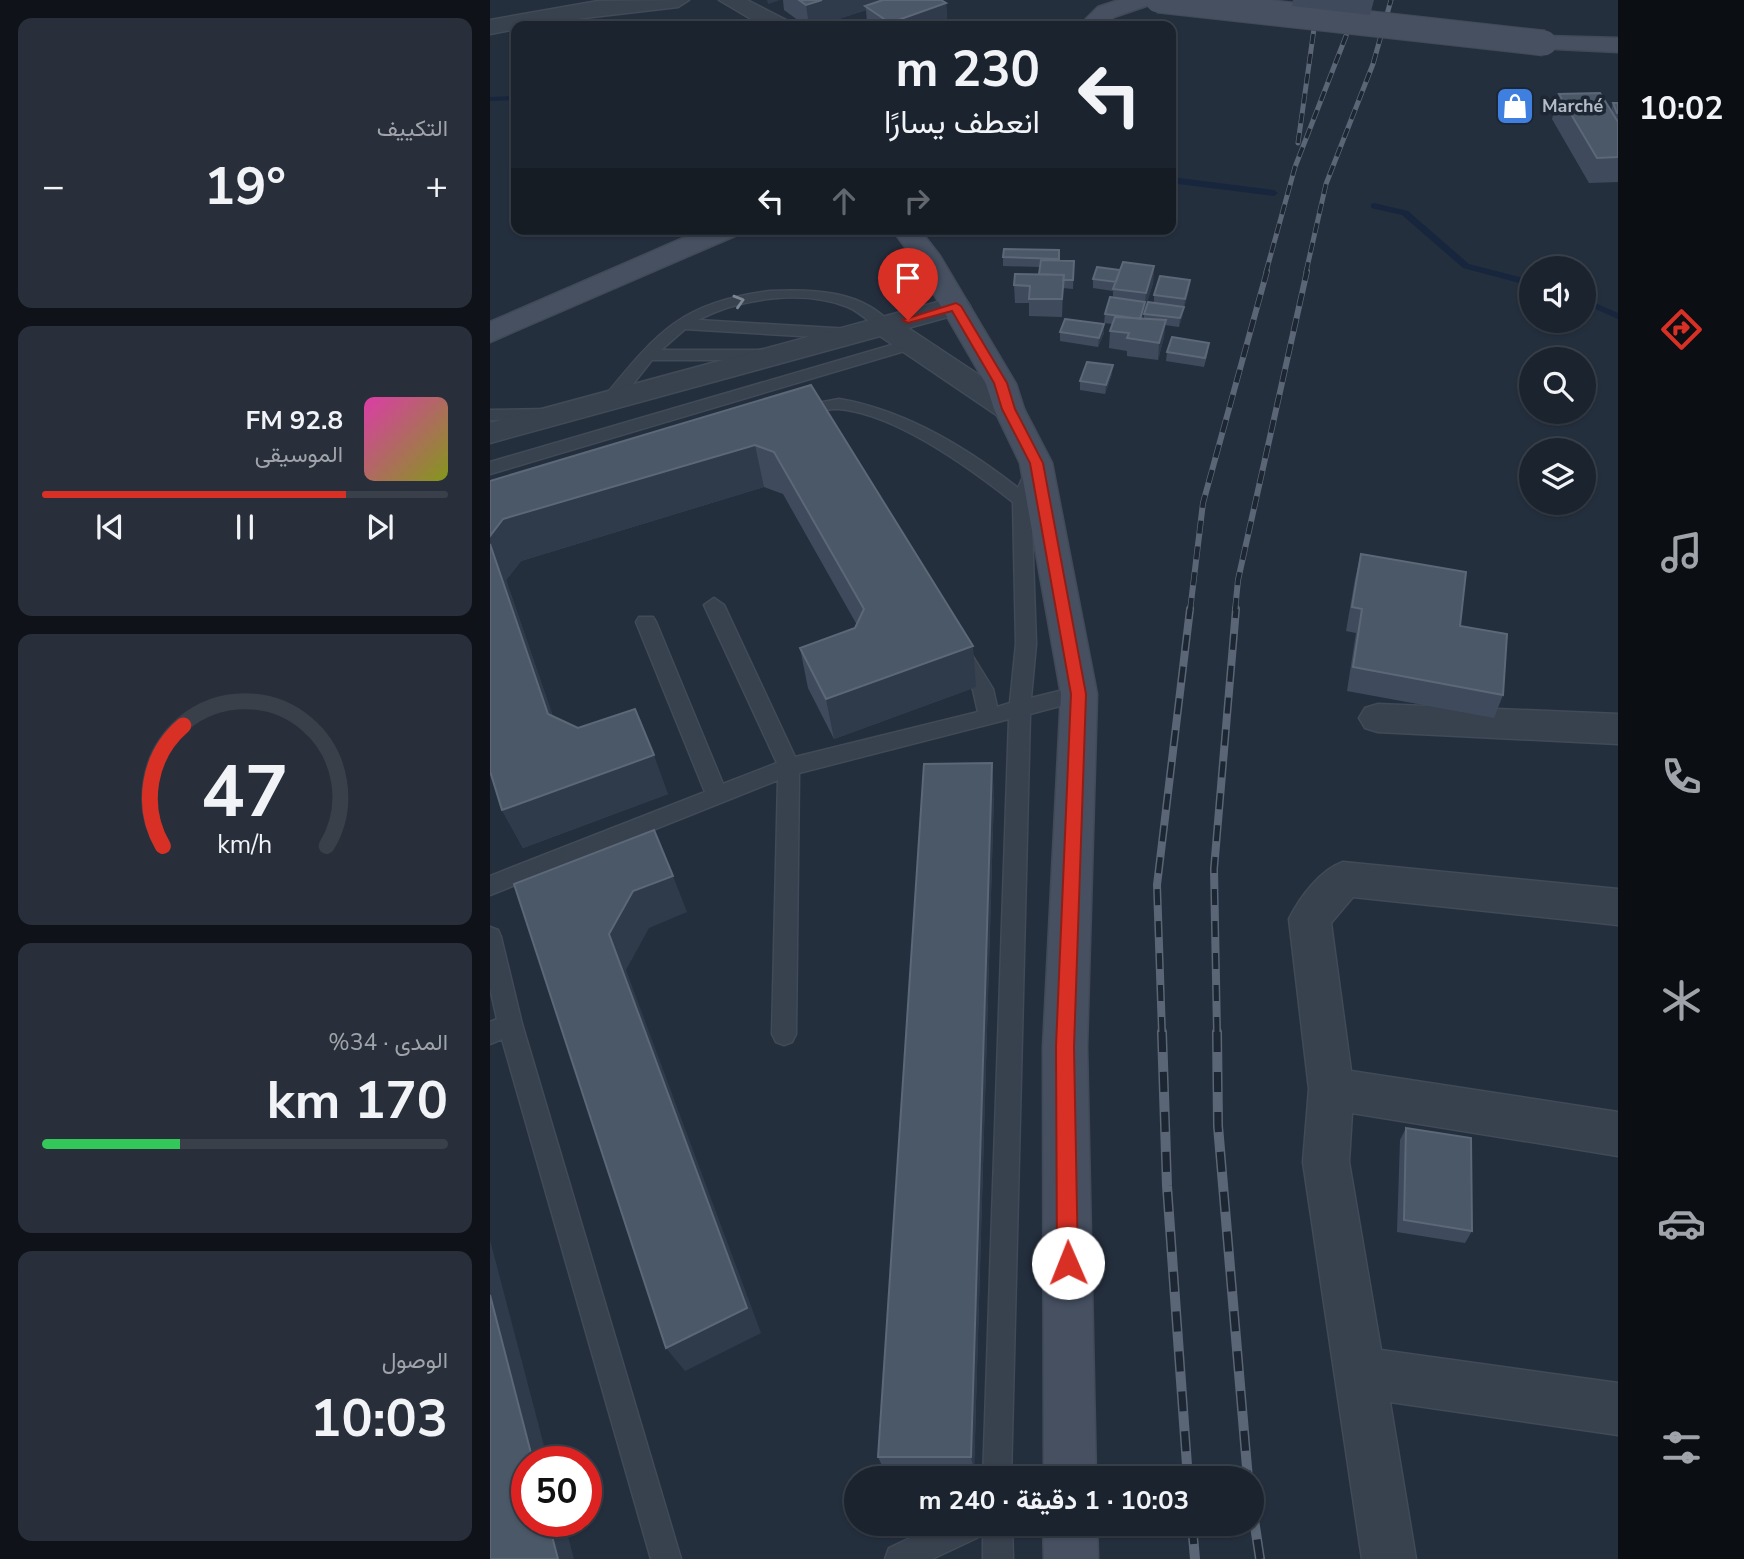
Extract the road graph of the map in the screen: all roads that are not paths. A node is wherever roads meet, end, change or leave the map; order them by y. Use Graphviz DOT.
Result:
graph roads {
  1 [pos="677,0"];
  2 [pos="730,0"];
  3 [pos="1141,0"];
  4 [pos="1157,0"];
  5 [pos="524,21"];
  6 [pos="772,21"];
  7 [pos="1096,21"];
  8 [pos="511,23"];
  9 [pos="490,27"];
  10 [pos="1618,45"];
  11 [pos="713,235"];
  12 [pos="910,235"];
  13 [pos="956,306"];
  14 [pos="683,324"];
  15 [pos="885,326"];
  16 [pos="490,333"];
  17 [pos="853,335"];
  18 [pos="912,344"];
  19 [pos="648,355"];
  20 [pos="776,355"];
  21 [pos="611,400"];
  22 [pos="813,408"];
  23 [pos="1009,409"];
  24 [pos="562,413"];
  25 [pos="490,415"];
  26 [pos="774,419"];
  27 [pos="824,427"];
  28 [pos="490,433"];
  29 [pos="1037,463"];
  30 [pos="490,468"];
  31 [pos="1022,500"];
  32 [pos="714,605"];
  33 [pos="646,622"];
  34 [pos="948,631"];
  35 [pos="1079,694"];
  36 [pos="1020,708"];
  37 [pos="989,716"];
  38 [pos="1378,718"];
  39 [pos="1618,729"];
  40 [pos="789,767"];
  41 [pos="717,796"];
  42 [pos="490,886"];
  43 [pos="1618,907"];
  44 [pos="490,937"];
  45 [pos="500,1028"];
  46 [pos="785,1034"];
  47 [pos="1331,1089"];
  48 [pos="1618,1134"];
  49 [pos="1360,1372"];
  50 [pos="1618,1409"];
  51 [pos="997,1466"];
  52 [pos="1070,1466"];
  53 [pos="948,1536"];
  54 [pos="997,1536"];
  55 [pos="1070,1536"];
  56 [pos="666,1559"];
  57 [pos="900,1559"];
  58 [pos="998,1559"];
  59 [pos="1071,1559"];
  60 [pos="1389,1559"];
  1 -- 5 [label="street"];
  2 -- 6 [label="street"];
  3 -- 7 [label="main road"];
  4 -- 10 [label="main road, bridge"];
  8 -- 9 [label="street"];
  11 -- 16 [label="main road"];
  12 -- 13 [label="main road"];
  13 -- 15 [label="street"];
  13 -- 23 [label="main road"];
  14 -- 15 [label="lane, one-way"];
  14 -- 17 [label="lane"];
  14 -- 19 [label="lane"];
  15 -- 17 [label="street"];
  15 -- 18 [label="street"];
  17 -- 20 [label="street"];
  18 -- 23 [label="street"];
  18 -- 30 [label="lane"];
  19 -- 20 [label="lane"];
  19 -- 21 [label="lane"];
  20 -- 21 [label="street"];
  21 -- 24 [label="street"];
  22 -- 26 [label="lane"];
  22 -- 27 [label="lane"];
  22 -- 31 [label="lane"];
  23 -- 29 [label="main road"];
  24 -- 25 [label="lane"];
  24 -- 28 [label="street"];
  29 -- 31 [label="lane"];
  29 -- 35 [label="main road"];
  31 -- 36 [label="lane"];
  32 -- 40 [label="lane"];
  33 -- 41 [label="lane"];
  34 -- 37 [label="lane"];
  35 -- 36 [label="lane"];
  35 -- 52 [label="main road"];
  36 -- 37 [label="lane"];
  36 -- 51 [label="lane"];
  37 -- 40 [label="lane"];
  38 -- 39 [label="street"];
  40 -- 41 [label="lane"];
  40 -- 46 [label="lane"];
  41 -- 42 [label="lane"];
  43 -- 47 [label="street"];
  44 -- 45 [label="lane"];
  45 -- 56 [label="lane"];
  47 -- 48 [label="street"];
  47 -- 49 [label="street"];
  49 -- 50 [label="street"];
  49 -- 60 [label="street"];
  53 -- 57 [label="lane"];
  54 -- 58 [label="lane"];
  55 -- 59 [label="main road"];
}
